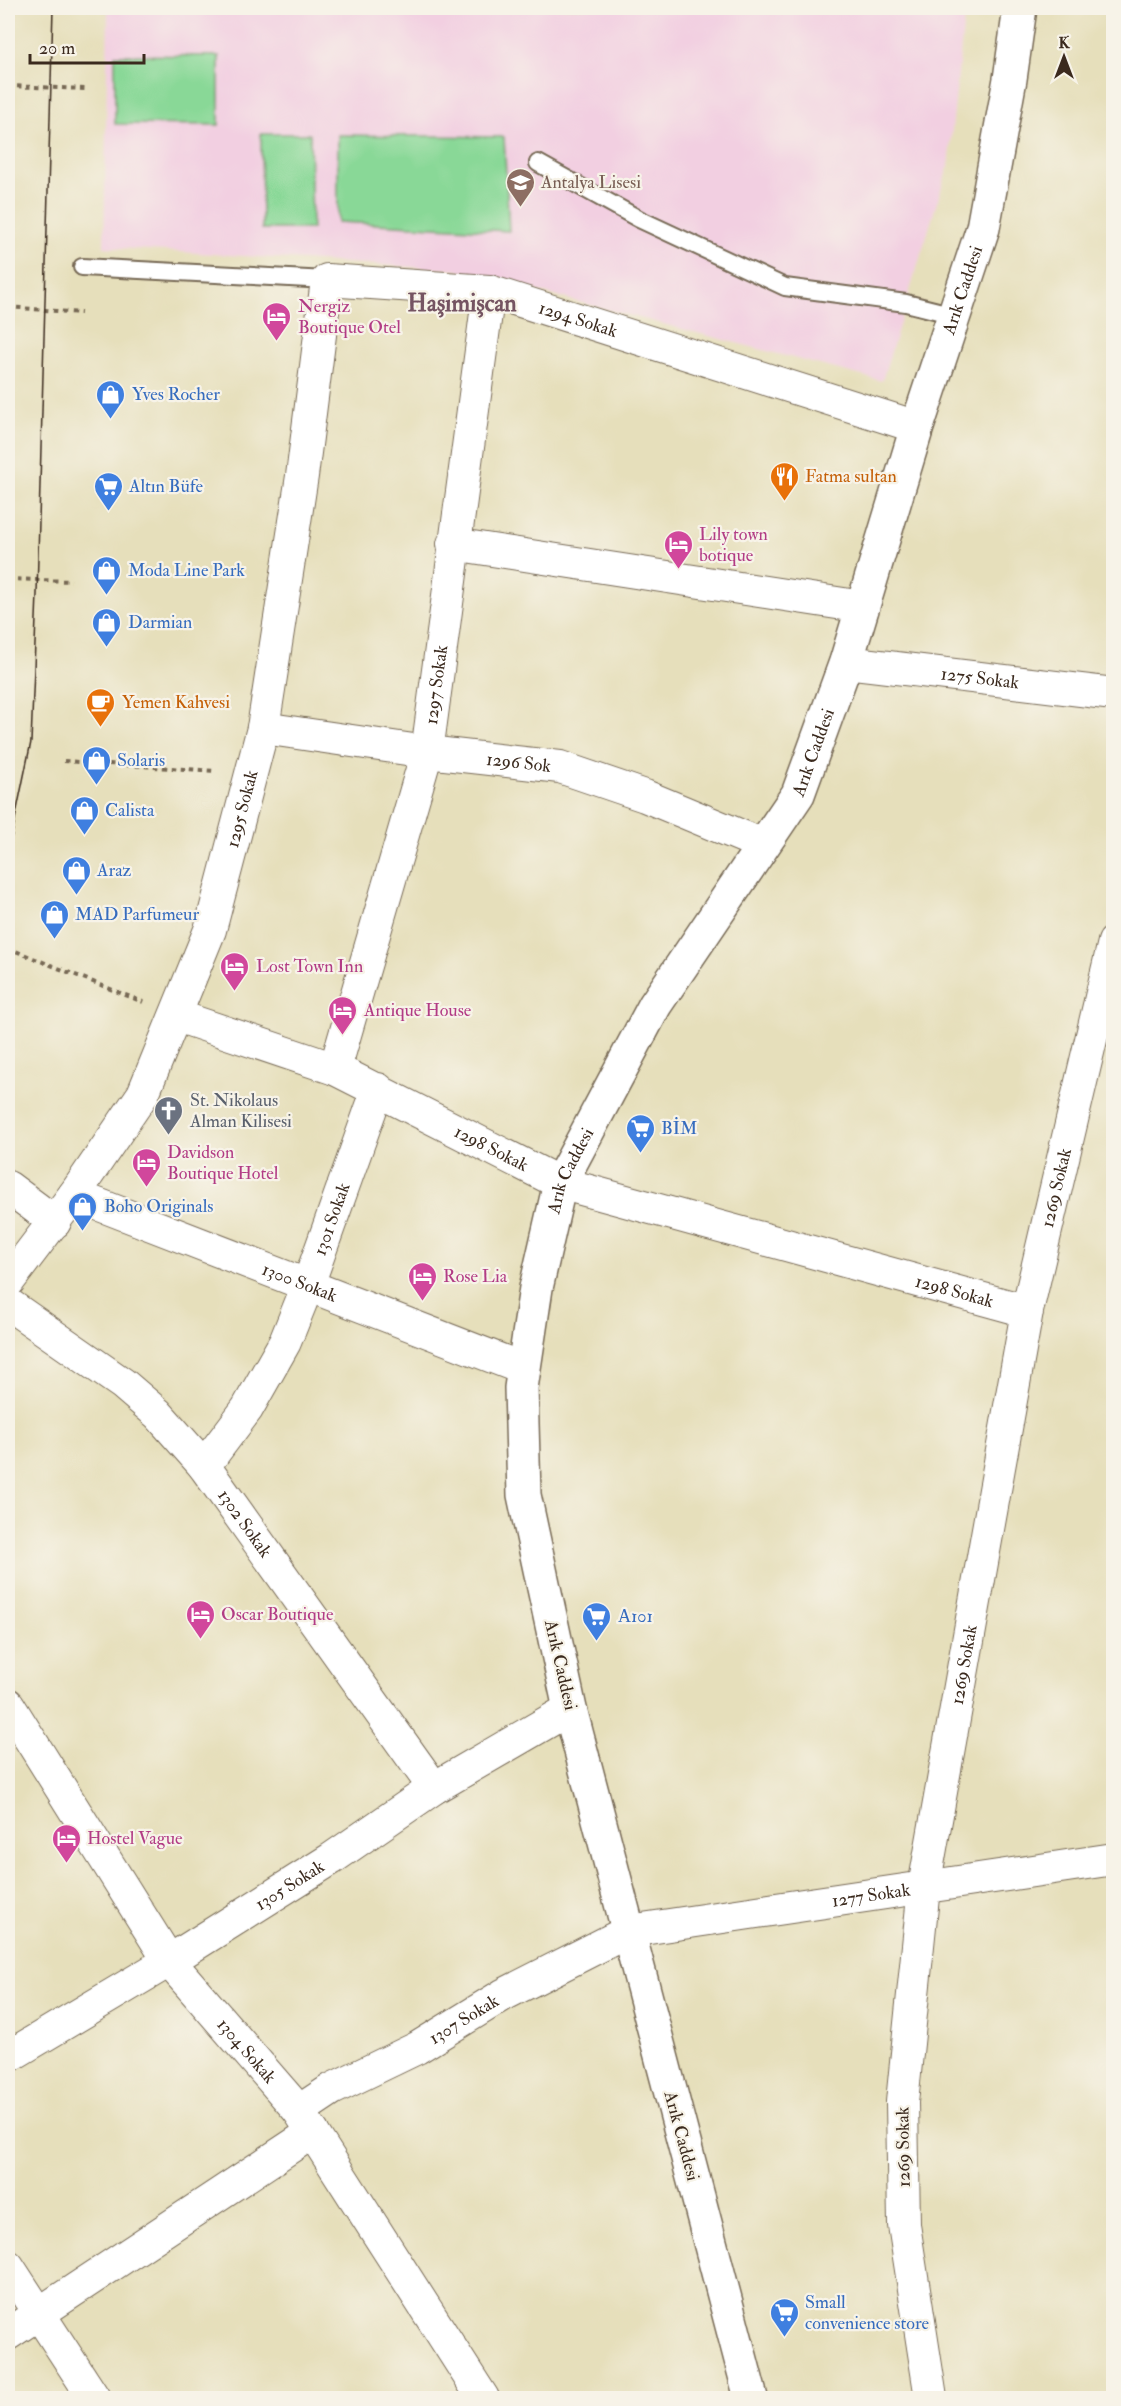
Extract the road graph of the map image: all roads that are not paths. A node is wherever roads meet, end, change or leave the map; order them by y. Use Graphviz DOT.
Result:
graph roads {
  1 [pos="1020,8"];
  2 [pos="538,163"];
  3 [pos="82,267"];
  4 [pos="327,280"];
  5 [pos="489,291"];
  6 [pos="954,315"];
  7 [pos="917,427"];
  8 [pos="453,544"];
  9 [pos="863,607"];
  10 [pos="846,662"];
  11 [pos="1113,694"];
  12 [pos="263,728"];
  13 [pos="427,752"];
  14 [pos="763,845"];
  15 [pos="1113,942"];
  16 [pos="177,1016"];
  17 [pos="335,1070"];
  18 [pos="378,1089"];
  19 [pos="560,1183"];
  20 [pos="8,1188"];
  21 [pos="74,1196"];
  22 [pos="55,1222"];
  23 [pos="8,1282"];
  24 [pos="308,1285"];
  25 [pos="8,1304"];
  26 [pos="1027,1311"];
  27 [pos="524,1369"];
  28 [pos="204,1466"];
  29 [pos="8,1704"];
  30 [pos="570,1709"];
  31 [pos="434,1788"];
  32 [pos="1113,1859"];
  33 [pos="924,1887"];
  34 [pos="629,1931"];
  35 [pos="169,1961"];
  36 [pos="8,2057"];
  37 [pos="306,2122"];
  38 [pos="8,2266"];
  39 [pos="39,2314"];
  40 [pos="8,2334"];
  41 [pos="94,2398"];
  42 [pos="483,2398"];
  43 [pos="751,2398"];
  44 [pos="931,2398"];
  1 -- 6 [label="street, Arık Caddesi"];
  2 -- 6 [label="lane"];
  3 -- 4 [label="lane, 1294 Sokak"];
  4 -- 5 [label="street, 1294 Sokak"];
  4 -- 12 [label="street, 1295 Sokak"];
  5 -- 7 [label="street, 1294 Sokak"];
  5 -- 8 [label="street, 1297 Sokak"];
  6 -- 7 [label="street, Arık Caddesi"];
  7 -- 9 [label="street, Arık Caddesi"];
  8 -- 9 [label="street"];
  8 -- 13 [label="street, 1297 Sokak"];
  9 -- 10 [label="street, Arık Caddesi"];
  10 -- 11 [label="street, 1275 Sokak"];
  10 -- 14 [label="street, Arık Caddesi"];
  12 -- 13 [label="street, 1296 Sok"];
  12 -- 16 [label="street, 1295 Sokak"];
  13 -- 14 [label="street, 1296 Sok"];
  13 -- 17 [label="street, 1297 Sokak"];
  14 -- 19 [label="street, Arık Caddesi"];
  15 -- 26 [label="street, 1269 Sokak"];
  16 -- 17 [label="street, 1298 Sokak"];
  16 -- 21 [label="street, 1295 Sokak"];
  17 -- 18 [label="street, 1298 Sokak"];
  18 -- 19 [label="street, 1298 Sokak"];
  18 -- 24 [label="street, 1301 Sokak"];
  19 -- 26 [label="street, 1298 Sokak"];
  19 -- 27 [label="street, Arık Caddesi"];
  20 -- 22 [label="street"];
  21 -- 22 [label="street, 1295 Sokak"];
  21 -- 24 [label="street, 1300 Sokak"];
  22 -- 23 [label="street, 1295 Sokak"];
  24 -- 27 [label="street, 1300 Sokak"];
  24 -- 28 [label="street, 1301 Sokak"];
  25 -- 28 [label="street, 1302 Sokak"];
  26 -- 33 [label="street, 1269 Sokak"];
  27 -- 30 [label="street, Arık Caddesi"];
  28 -- 31 [label="street, 1302 Sokak"];
  29 -- 35 [label="street, 1304 Sokak"];
  30 -- 31 [label="street, 1305 Sokak"];
  30 -- 34 [label="street, Arık Caddesi"];
  31 -- 35 [label="street, 1305 Sokak"];
  32 -- 33 [label="street, 1277 Sokak"];
  33 -- 34 [label="street, 1277 Sokak"];
  33 -- 44 [label="street, 1269 Sokak"];
  34 -- 37 [label="street, 1307 Sokak"];
  34 -- 43 [label="street, Arık Caddesi"];
  35 -- 36 [label="street, 1305 Sokak"];
  35 -- 37 [label="street, 1304 Sokak"];
  37 -- 39 [label="street, 1307 Sokak"];
  37 -- 42 [label="street, 1304 Sokak"];
  38 -- 39 [label="street"];
  39 -- 40 [label="street, 1307 Sokak"];
  39 -- 41 [label="street"];
}
